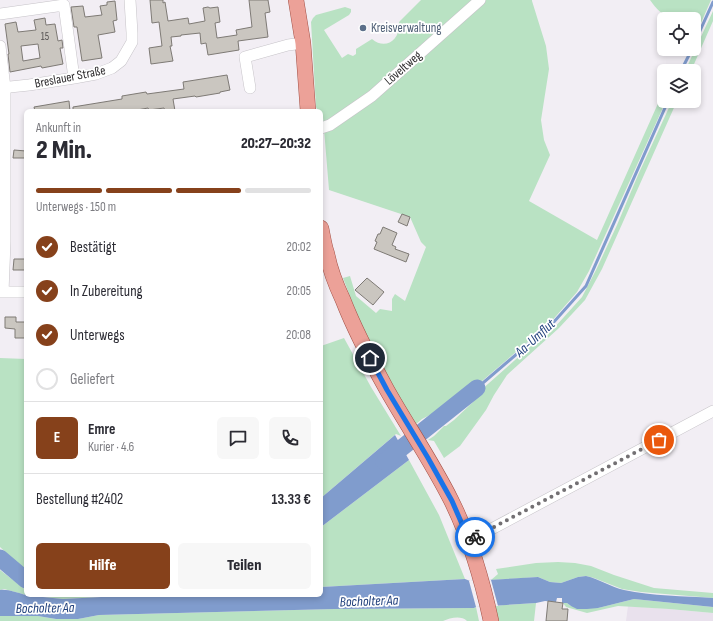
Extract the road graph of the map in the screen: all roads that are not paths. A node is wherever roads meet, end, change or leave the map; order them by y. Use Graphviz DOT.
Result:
graph roads {
  1 [pos="130,0"];
  2 [pos="296,0"];
  3 [pos="480,0"];
  4 [pos="0,14"];
  5 [pos="303,43"];
  6 [pos="0,46"];
  7 [pos="74,78"];
  8 [pos="2,88"];
  9 [pos="250,88"];
  10 [pos="308,109"];
  11 [pos="323,127"];
  12 [pos="324,256"];
  13 [pos="1,292"];
  14 [pos="24,292"];
  15 [pos="713,411"];
  16 [pos="469,540"];
  17 [pos="490,614"];
  1 -- 7 [label="street, Breslauer Straße"];
  2 -- 5 [label="main road"];
  3 -- 11 [label="street, Löveltweg"];
  4 -- 7 [label="street"];
  5 -- 9 [label="street"];
  5 -- 10 [label="main road"];
  6 -- 8 [label="street"];
  7 -- 8 [label="street, Breslauer Straße"];
  8 -- 13 [label="street"];
  12 -- 16 [label="main road"];
  13 -- 14 [label="street"];
  15 -- 16 [label="street"];
  16 -- 17 [label="main road"];
}
